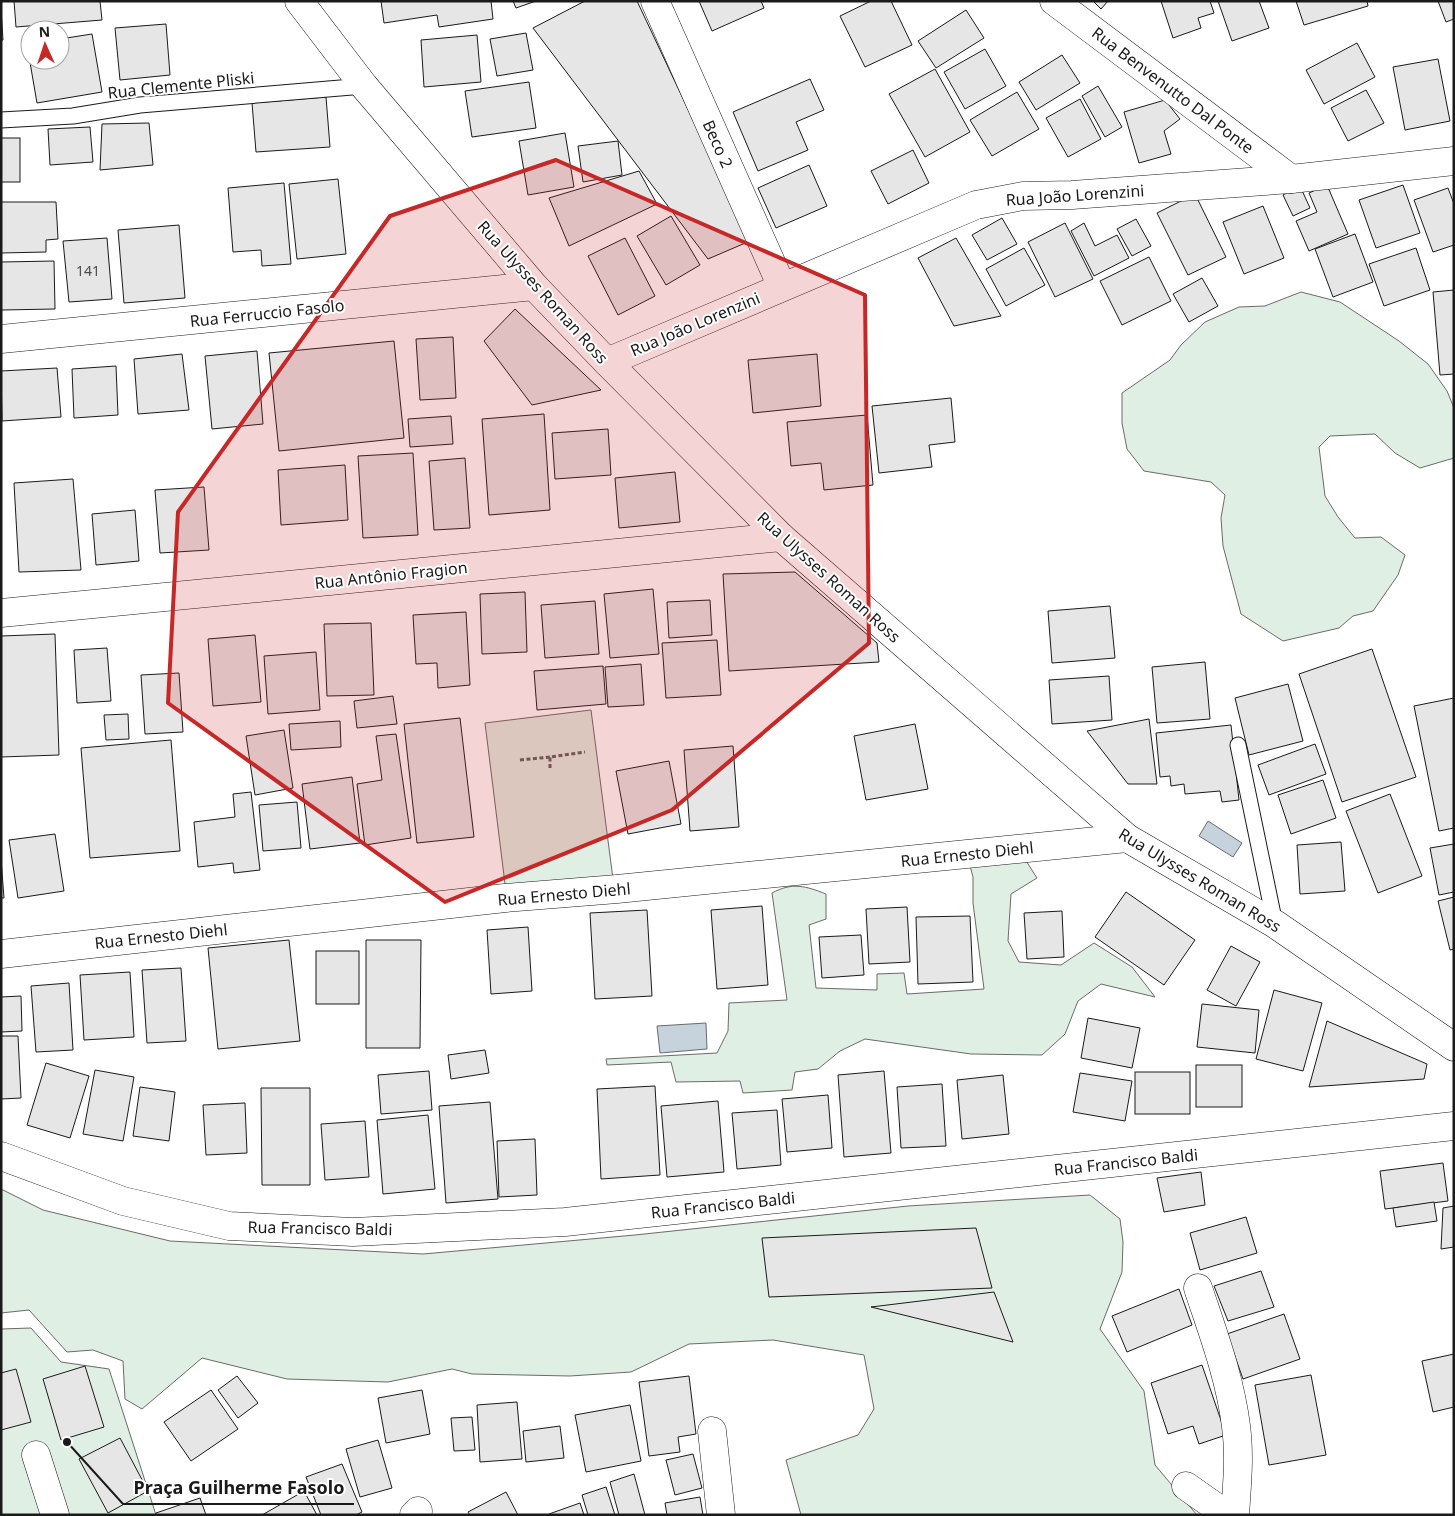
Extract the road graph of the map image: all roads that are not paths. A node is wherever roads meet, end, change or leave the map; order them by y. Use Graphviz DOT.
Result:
graph roads {
  1 [pos="299,1"];
  2 [pos="655,1"];
  3 [pos="1054,1"];
  4 [pos="364,86"];
  5 [pos="1,120"];
  6 [pos="1454,161"];
  7 [pos="1292,179"];
  8 [pos="534,286"];
  9 [pos="782,287"];
  10 [pos="1,340"];
  11 [pos="607,362"];
  12 [pos="781,537"];
  13 [pos="1,613"];
  14 [pos="1238,745"];
  15 [pos="1127,838"];
  16 [pos="1275,924"];
  17 [pos="1,954"];
  18 [pos="1454,1047"];
  19 [pos="1454,1126"];
  20 [pos="1,1156"];
  21 [pos="1198,1288"];
  22 [pos="712,1431"];
  23 [pos="36,1455"];
  24 [pos="1186,1486"];
  25 [pos="55,1515"];
  26 [pos="721,1515"];
  27 [pos="1227,1515"];
  28 [pos="1235,1515"];
  1 -- 4 [label="street, Rua Ulysses Roman Ross"];
  2 -- 9 [label="street, Beco 2"];
  3 -- 7 [label="street, Rua Benvenutto Dal Ponte"];
  4 -- 5 [label="lane, Rua Clemente Pliski"];
  4 -- 8 [label="street, Rua Ulysses Roman Ross"];
  6 -- 7 [label="street, Rua João Lorenzini"];
  7 -- 9 [label="street, Rua João Lorenzini"];
  8 -- 10 [label="street, Rua Ferruccio Fasolo"];
  8 -- 11 [label="street, Rua Ulysses Roman Ross"];
  9 -- 11 [label="street, Rua João Lorenzini"];
  11 -- 12 [label="street, Rua Ulysses Roman Ross"];
  12 -- 13 [label="street, Rua Antônio Fragion"];
  12 -- 15 [label="street, Rua Ulysses Roman Ross"];
  14 -- 16 [label="lane"];
  15 -- 16 [label="street, Rua Ulysses Roman Ross"];
  15 -- 17 [label="street, Rua Ernesto Diehl"];
  16 -- 18 [label="street, Rua Ulysses Roman Ross"];
  19 -- 20 [label="street, Rua Francisco Baldi"];
  21 -- 28 [label="street"];
  22 -- 26 [label="street"];
  23 -- 25 [label="street"];
  24 -- 27 [label="street"];
}
